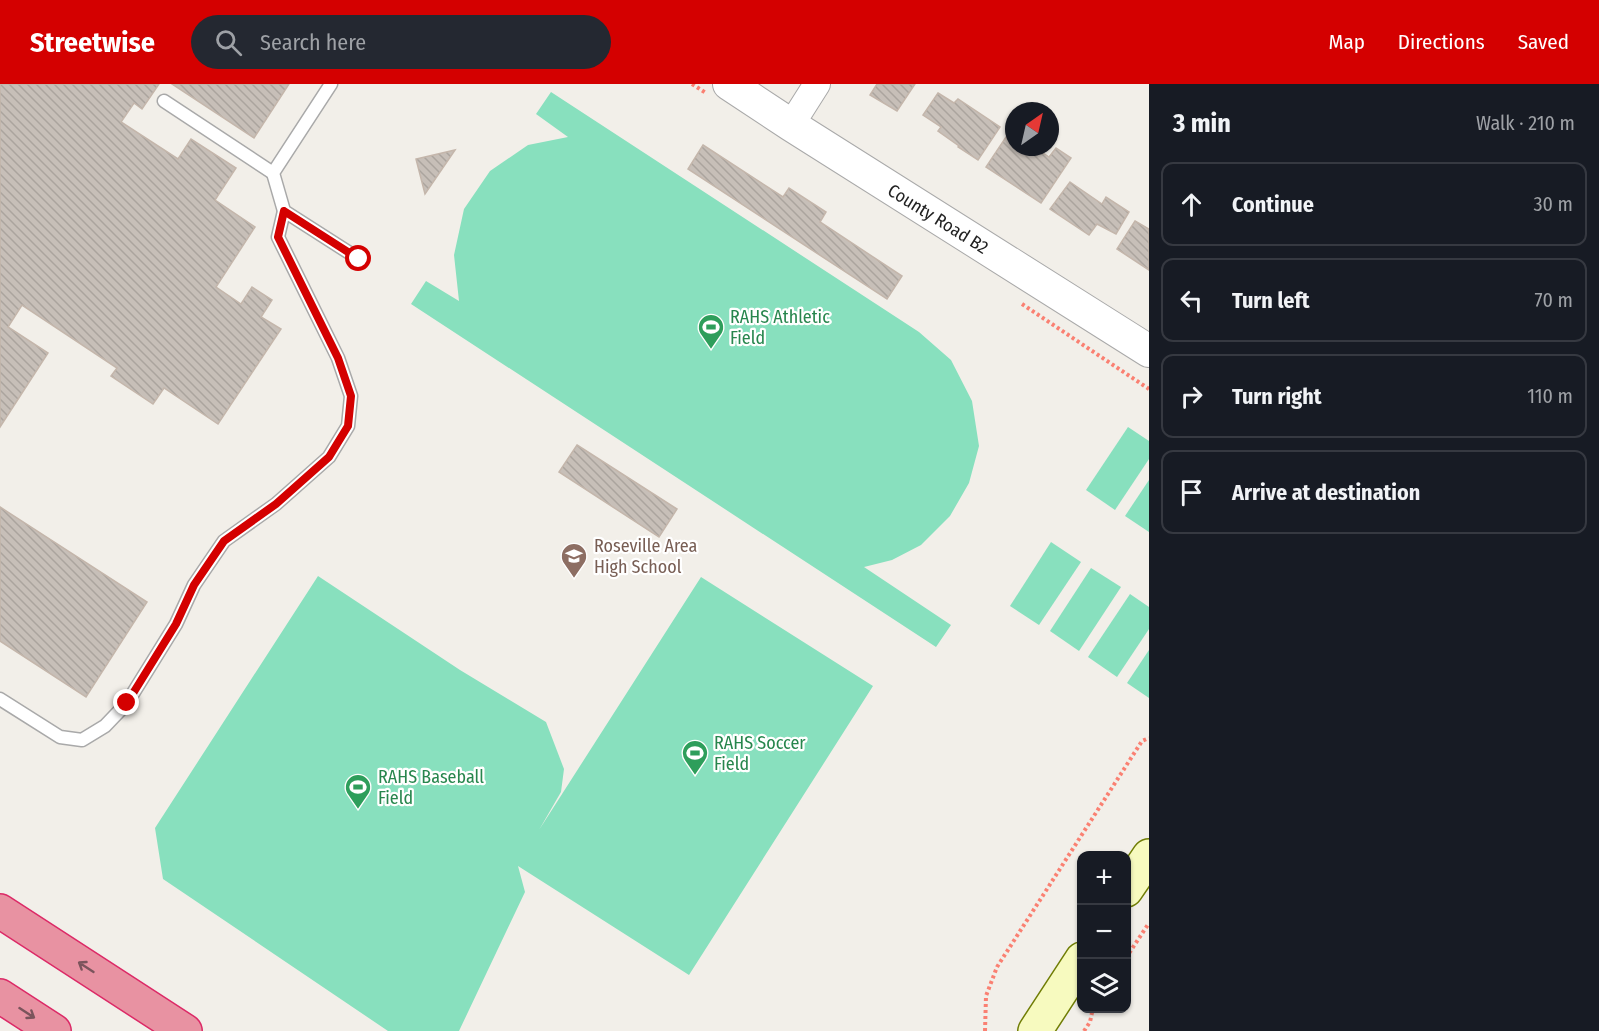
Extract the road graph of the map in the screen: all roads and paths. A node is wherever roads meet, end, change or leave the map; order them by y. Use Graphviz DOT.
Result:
graph roads {
  1 [pos="331,84"];
  2 [pos="729,84"];
  3 [pos="817,84"];
  4 [pos="164,101"];
  5 [pos="790,125"];
  6 [pos="273,172"];
  7 [pos="284,211"];
  8 [pos="359,259"];
  9 [pos="1149,351"];
  10 [pos="0,699"];
  11 [pos="1149,738"];
  12 [pos="1149,856"];
  13 [pos="1131,883"];
  14 [pos="0,911"];
  15 [pos="1149,923"];
  16 [pos="1131,950"];
  17 [pos="1077,967"];
  18 [pos="0,996"];
  19 [pos="135,999"];
  20 [pos="1092,1013"];
  21 [pos="1040,1029"];
  22 [pos="54,1031"];
  23 [pos="184,1031"];
  24 [pos="198,1031"];
  25 [pos="985,1031"];
  26 [pos="1084,1031"];
  1 -- 6 [label="lane"];
  2 -- 5 [label="street, County Road B2"];
  3 -- 5 [label="street"];
  4 -- 6 [label="lane"];
  5 -- 9 [label="street, County Road B2"];
  6 -- 7 [label="lane"];
  7 -- 8 [label="lane"];
  7 -- 10 [label="lane"];
  11 -- 25 [label="path"];
  12 -- 13 [label="main road"];
  19 -- 14 [label="highway, one-way"];
  15 -- 16 [label="path"];
  17 -- 21 [label="main road"];
  18 -- 22 [label="highway, one-way"];
  19 -- 23 [label="highway"];
  19 -- 24 [label="highway"];
  20 -- 26 [label="path"];
}
